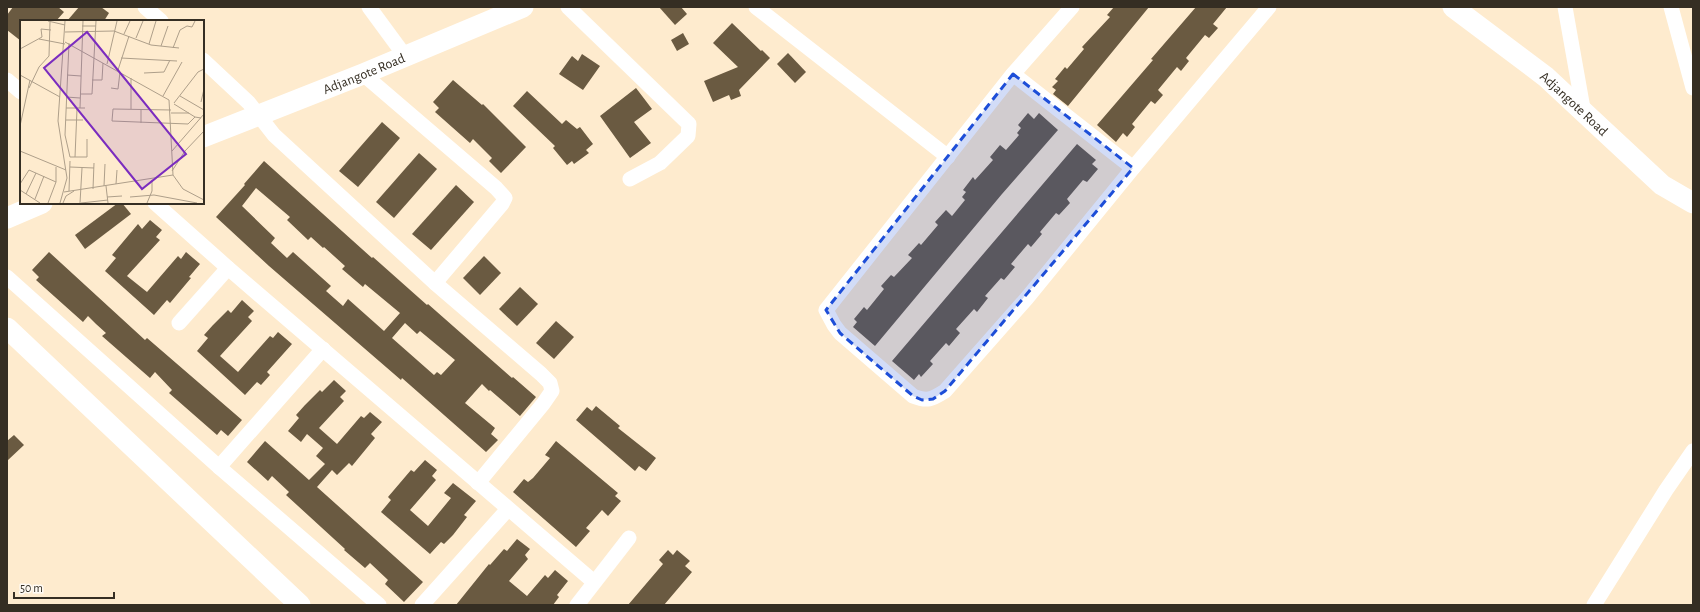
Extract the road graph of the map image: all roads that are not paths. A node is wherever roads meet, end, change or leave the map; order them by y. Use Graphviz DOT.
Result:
graph roads {
  1 [pos="145,7"];
  2 [pos="369,7"];
  3 [pos="523,7"];
  4 [pos="568,7"];
  5 [pos="756,7"];
  6 [pos="1072,7"];
  7 [pos="1269,7"];
  8 [pos="1453,7"];
  9 [pos="1565,7"];
  10 [pos="1671,7"];
  11 [pos="160,20"];
  12 [pos="405,56"];
  13 [pos="204,61"];
  14 [pos="363,74"];
  15 [pos="1013,74"];
  16 [pos="7,80"];
  17 [pos="1693,88"];
  18 [pos="20,91"];
  19 [pos="1584,114"];
  20 [pos="259,115"];
  21 [pos="204,137"];
  22 [pos="948,157"];
  23 [pos="1133,168"];
  24 [pos="630,179"];
  25 [pos="1693,203"];
  26 [pos="40,204"];
  27 [pos="156,204"];
  28 [pos="7,218"];
  29 [pos="228,268"];
  30 [pos="7,278"];
  31 [pos="435,283"];
  32 [pos="179,323"];
  33 [pos="7,328"];
  34 [pos="323,349"];
  35 [pos="1692,457"];
  36 [pos="219,467"];
  37 [pos="478,483"];
  38 [pos="508,509"];
  39 [pos="628,538"];
  40 [pos="594,582"];
  41 [pos="300,605"];
  42 [pos="379,605"];
  43 [pos="422,605"];
  44 [pos="577,605"];
  45 [pos="1594,605"];
  1 -- 11 [label="street"];
  2 -- 12 [label="street"];
  3 -- 12 [label="street, Adjangote Road"];
  4 -- 24 [label="street"];
  5 -- 22 [label="street"];
  6 -- 15 [label="street"];
  7 -- 23 [label="street"];
  8 -- 19 [label="street, Adjangote Road"];
  9 -- 19 [label="street"];
  10 -- 17 [label="street"];
  12 -- 14 [label="street, Adjangote Road"];
  13 -- 20 [label="street"];
  14 -- 20 [label="street, Adjangote Road"];
  14 -- 31 [label="street"];
  15 -- 22 [label="street"];
  15 -- 23 [label="street"];
  16 -- 18 [label="street"];
  19 -- 25 [label="street, Adjangote Road"];
  20 -- 21 [label="street, Adjangote Road"];
  20 -- 31 [label="street"];
  22 -- 23 [label="street"];
  26 -- 28 [label="street"];
  27 -- 29 [label="street"];
  29 -- 32 [label="street"];
  29 -- 34 [label="street"];
  30 -- 36 [label="street"];
  31 -- 37 [label="street"];
  33 -- 41 [label="street"];
  34 -- 36 [label="street"];
  34 -- 37 [label="street"];
  35 -- 45 [label="street"];
  36 -- 42 [label="street"];
  37 -- 38 [label="street"];
  38 -- 40 [label="street"];
  38 -- 43 [label="street"];
  39 -- 40 [label="street"];
  40 -- 44 [label="street"];
}
